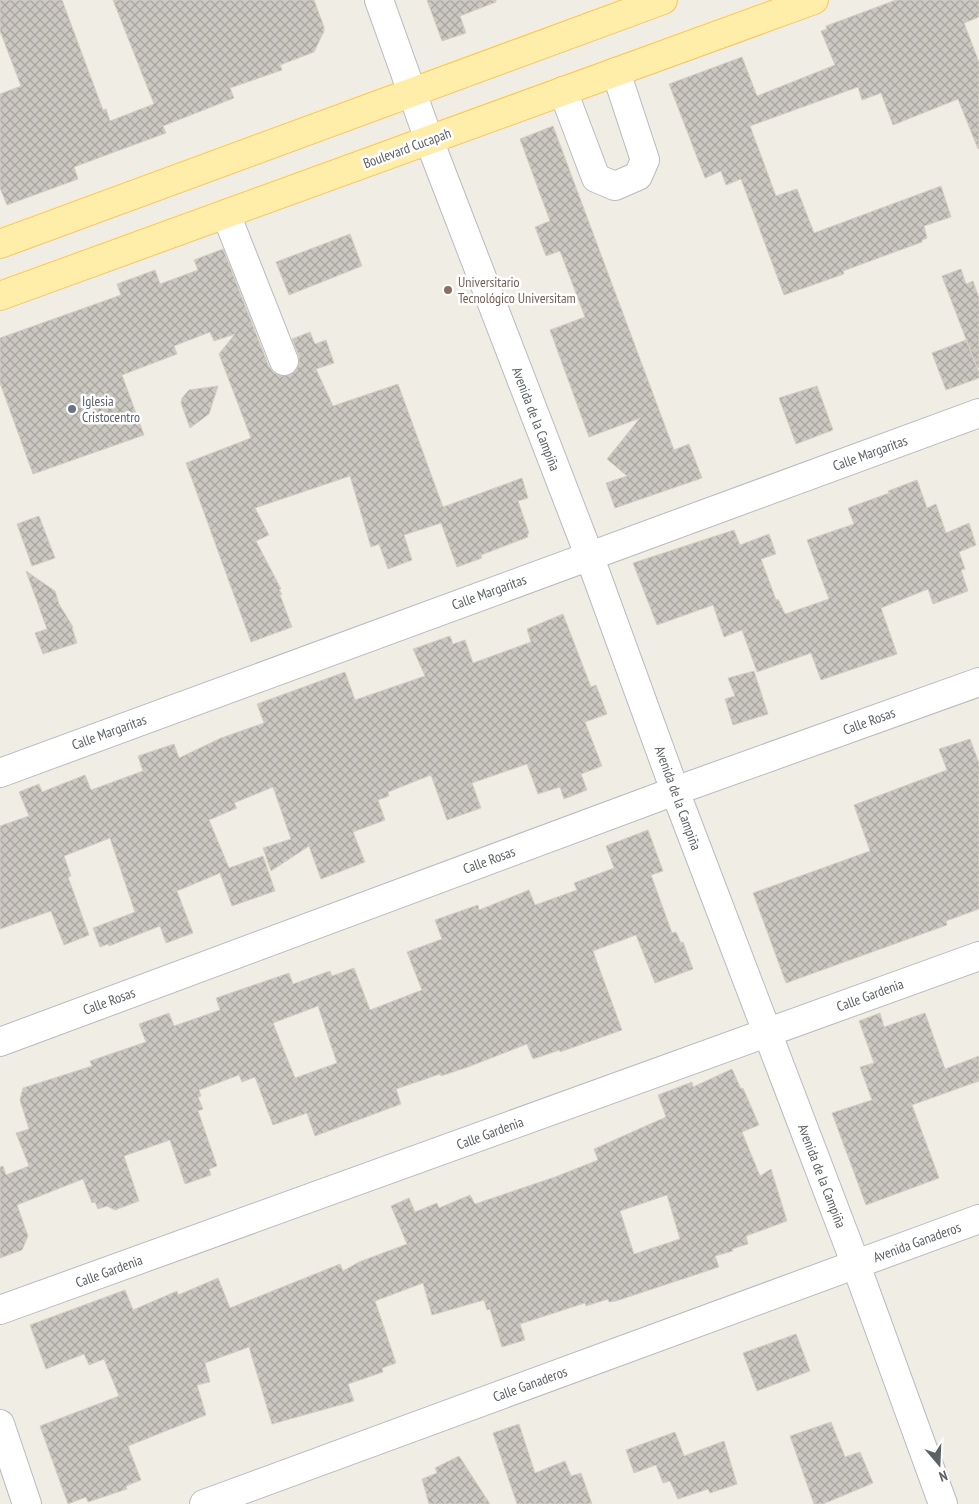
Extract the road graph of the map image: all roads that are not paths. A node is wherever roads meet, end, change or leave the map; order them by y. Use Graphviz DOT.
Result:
graph roads {
  1 [pos="380,0"];
  2 [pos="662,0"];
  3 [pos="814,0"];
  4 [pos="616,72"];
  5 [pos="563,91"];
  6 [pos="411,92"];
  7 [pos="429,140"];
  8 [pos="226,214"];
  9 [pos="0,244"];
  10 [pos="0,296"];
  11 [pos="284,361"];
  12 [pos="979,413"];
  13 [pos="589,555"];
  14 [pos="979,682"];
  15 [pos="0,773"];
  16 [pos="675,791"];
  17 [pos="979,956"];
  18 [pos="767,1033"];
  19 [pos="0,1042"];
  20 [pos="979,1219"];
  21 [pos="856,1265"];
  22 [pos="0,1310"];
  23 [pos="0,1424"];
  24 [pos="27,1504"];
  25 [pos="204,1504"];
  26 [pos="943,1504"];
  1 -- 6 [label="street, Avenida de la Campiña"];
  2 -- 6 [label="main road"];
  3 -- 4 [label="main road, Boulevard Cucapah"];
  4 -- 5 [label="main road, Boulevard Cucapah"];
  4 -- 5 [label="street"];
  5 -- 7 [label="main road, Boulevard Cucapah"];
  6 -- 7 [label="street, Avenida de la Campiña"];
  6 -- 9 [label="main road"];
  7 -- 8 [label="main road, Boulevard Cucapah"];
  7 -- 13 [label="street, Avenida de la Campiña"];
  8 -- 10 [label="main road, Boulevard Cucapah"];
  8 -- 11 [label="street"];
  12 -- 13 [label="street, Calle Margaritas"];
  13 -- 15 [label="street, Calle Margaritas"];
  13 -- 16 [label="street, Avenida de la Campiña"];
  14 -- 16 [label="street, Calle Rosas"];
  16 -- 18 [label="street, Avenida de la Campiña"];
  16 -- 19 [label="street, Calle Rosas"];
  17 -- 18 [label="street, Calle Gardenia"];
  18 -- 21 [label="street, Avenida de la Campiña"];
  18 -- 22 [label="street, Calle Gardenia"];
  20 -- 21 [label="street, Avenida Ganaderos"];
  21 -- 25 [label="street, Calle Ganaderos"];
  21 -- 26 [label="street, Avenida de la Campiña"];
  23 -- 24 [label="street"];
}
